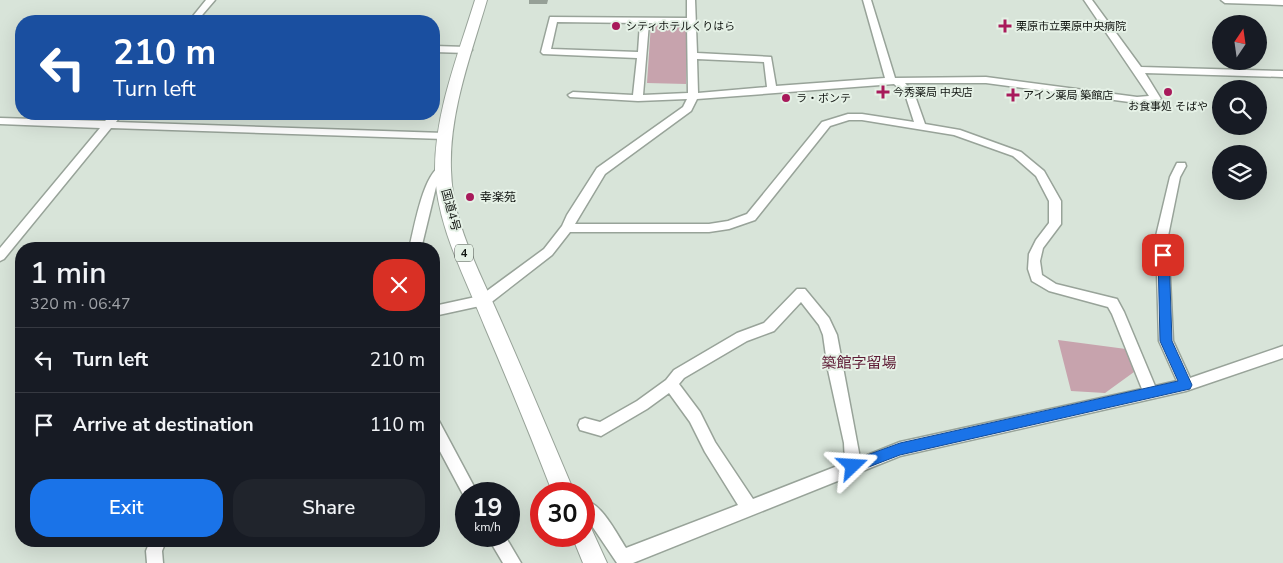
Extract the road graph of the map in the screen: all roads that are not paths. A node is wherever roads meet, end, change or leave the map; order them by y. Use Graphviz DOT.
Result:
graph roads {
  1 [pos="210,0"];
  2 [pos="481,0"];
  3 [pos="691,0"];
  4 [pos="867,0"];
  5 [pos="1088,0"];
  6 [pos="1225,0"];
  7 [pos="1283,2"];
  8 [pos="198,15"];
  9 [pos="644,20"];
  10 [pos="691,21"];
  11 [pos="440,49"];
  12 [pos="467,50"];
  13 [pos="642,55"];
  14 [pos="691,56"];
  15 [pos="1138,70"];
  16 [pos="1283,74"];
  17 [pos="894,81"];
  18 [pos="772,89"];
  19 [pos="573,95"];
  20 [pos="693,96"];
  21 [pos="638,98"];
  22 [pos="113,120"];
  23 [pos="0,121"];
  24 [pos="109,125"];
  25 [pos="920,126"];
  26 [pos="444,136"];
  27 [pos="1181,166"];
  28 [pos="443,169"];
  29 [pos="567,228"];
  30 [pos="416,242"];
  31 [pos="0,256"];
  32 [pos="484,300"];
  33 [pos="440,310"];
  34 [pos="1283,352"];
  35 [pos="671,384"];
  36 [pos="1186,385"];
  37 [pos="1150,392"];
  38 [pos="585,425"];
  39 [pos="440,437"];
  40 [pos="853,466"];
  41 [pos="464,482"];
  42 [pos="559,482"];
  43 [pos="750,509"];
  44 [pos="595,516"];
  45 [pos="156,547"];
  46 [pos="503,547"];
  47 [pos="588,547"];
  48 [pos="624,561"];
  49 [pos="155,563"];
  50 [pos="514,563"];
  51 [pos="595,563"];
  1 -- 8 [label="street"];
  2 -- 12 [label="highway, 国道4号 / 4"];
  3 -- 10 [label="street"];
  4 -- 17 [label="street"];
  5 -- 15 [label="street"];
  6 -- 7 [label="street"];
  9 -- 10 [label="street"];
  9 -- 13 [label="street"];
  9 -- 13 [label="street"];
  10 -- 14 [label="street"];
  11 -- 12 [label="street"];
  12 -- 26 [label="highway, 国道4号 / 4"];
  13 -- 21 [label="street"];
  14 -- 18 [label="street"];
  14 -- 20 [label="street"];
  15 -- 16 [label="street"];
  15 -- 17 [label="street"];
  17 -- 18 [label="street"];
  17 -- 25 [label="street"];
  18 -- 20 [label="street"];
  19 -- 21 [label="street"];
  20 -- 21 [label="street"];
  20 -- 29 [label="street"];
  22 -- 24 [label="street"];
  23 -- 24 [label="street"];
  24 -- 26 [label="street"];
  24 -- 31 [label="street"];
  25 -- 29 [label="street"];
  25 -- 37 [label="street"];
  26 -- 28 [label="highway, 国道4号 / 4"];
  27 -- 36 [label="street"];
  28 -- 30 [label="street"];
  28 -- 32 [label="highway, 国道4号 / 4"];
  29 -- 32 [label="street"];
  32 -- 33 [label="street"];
  32 -- 42 [label="highway, 国道4号 / 4"];
  34 -- 36 [label="street"];
  35 -- 38 [label="street"];
  35 -- 40 [label="street"];
  35 -- 43 [label="street"];
  36 -- 37 [label="street"];
  37 -- 40 [label="street"];
  39 -- 41 [label="street"];
  40 -- 43 [label="street"];
  43 -- 48 [label="street"];
  44 -- 48 [label="street"];
  45 -- 49 [label="street"];
  46 -- 50 [label="street"];
  47 -- 51 [label="highway"];
}
